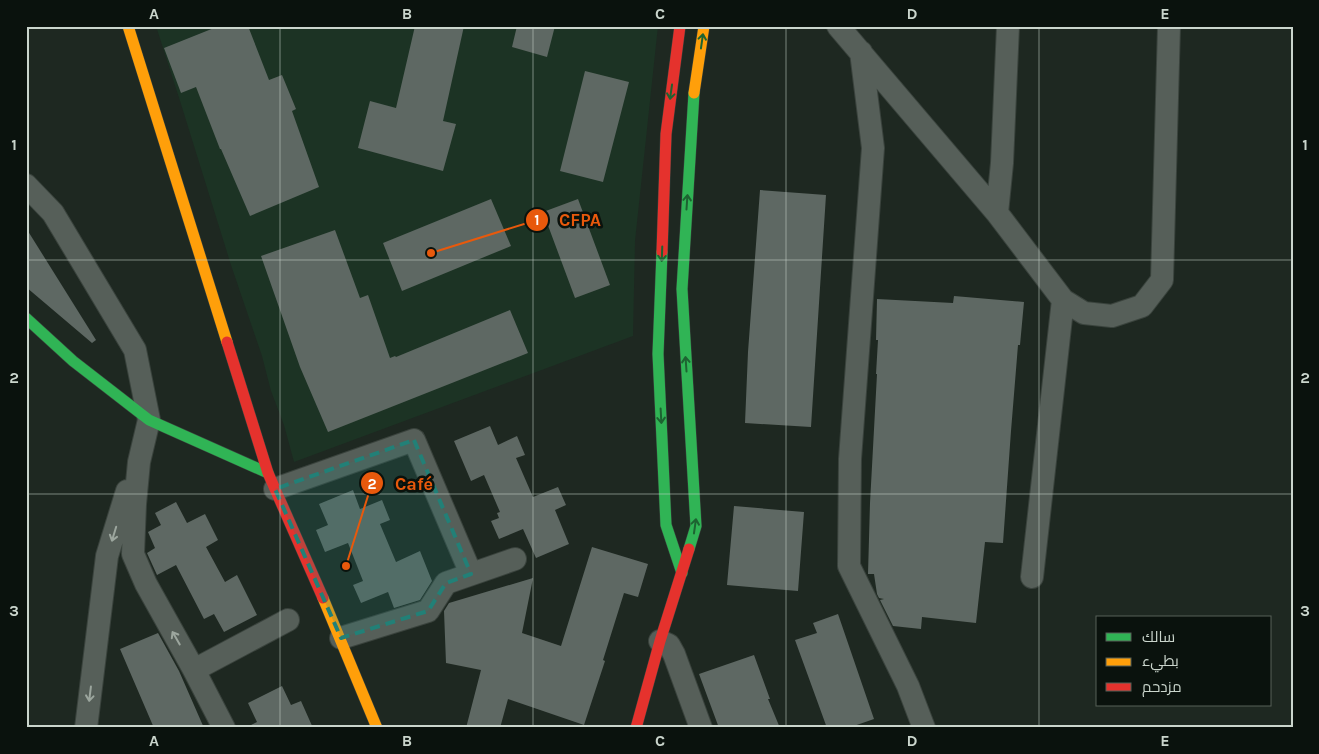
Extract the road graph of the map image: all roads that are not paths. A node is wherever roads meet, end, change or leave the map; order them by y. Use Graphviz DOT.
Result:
graph roads {
  1 [pos="128,26"];
  2 [pos="680,26"];
  3 [pos="704,26"];
  4 [pos="838,26"];
  5 [pos="857,26"];
  6 [pos="1008,26"];
  7 [pos="1169,26"];
  8 [pos="861,54"];
  9 [pos="26,185"];
  10 [pos="997,213"];
  11 [pos="1063,300"];
  12 [pos="26,318"];
  13 [pos="149,420"];
  14 [pos="272,481"];
  15 [pos="515,559"];
  16 [pos="682,573"];
  17 [pos="471,574"];
  18 [pos="1032,577"];
  19 [pos="288,620"];
  20 [pos="341,638"];
  21 [pos="660,641"];
  22 [pos="194,670"];
  23 [pos="86,728"];
  24 [pos="224,728"];
  25 [pos="377,728"];
  26 [pos="636,728"];
  27 [pos="701,728"];
  28 [pos="924,728"];
  1 -- 14 [label="main road"];
  2 -- 16 [label="main road, one-way"];
  16 -- 3 [label="main road, one-way"];
  4 -- 8 [label="street"];
  5 -- 8 [label="street"];
  6 -- 10 [label="street"];
  7 -- 11 [label="street"];
  8 -- 10 [label="street"];
  8 -- 28 [label="street"];
  9 -- 13 [label="street"];
  10 -- 11 [label="street"];
  11 -- 18 [label="street"];
  12 -- 13 [label="main road"];
  13 -- 14 [label="main road"];
  22 -- 13 [label="street, one-way"];
  13 -- 23 [label="street, one-way"];
  14 -- 17 [label="street"];
  14 -- 20 [label="main road"];
  15 -- 17 [label="street"];
  16 -- 21 [label="main road"];
  17 -- 20 [label="street"];
  19 -- 22 [label="street"];
  20 -- 25 [label="main road"];
  21 -- 26 [label="main road"];
  21 -- 27 [label="street"];
  22 -- 24 [label="street"];
}
